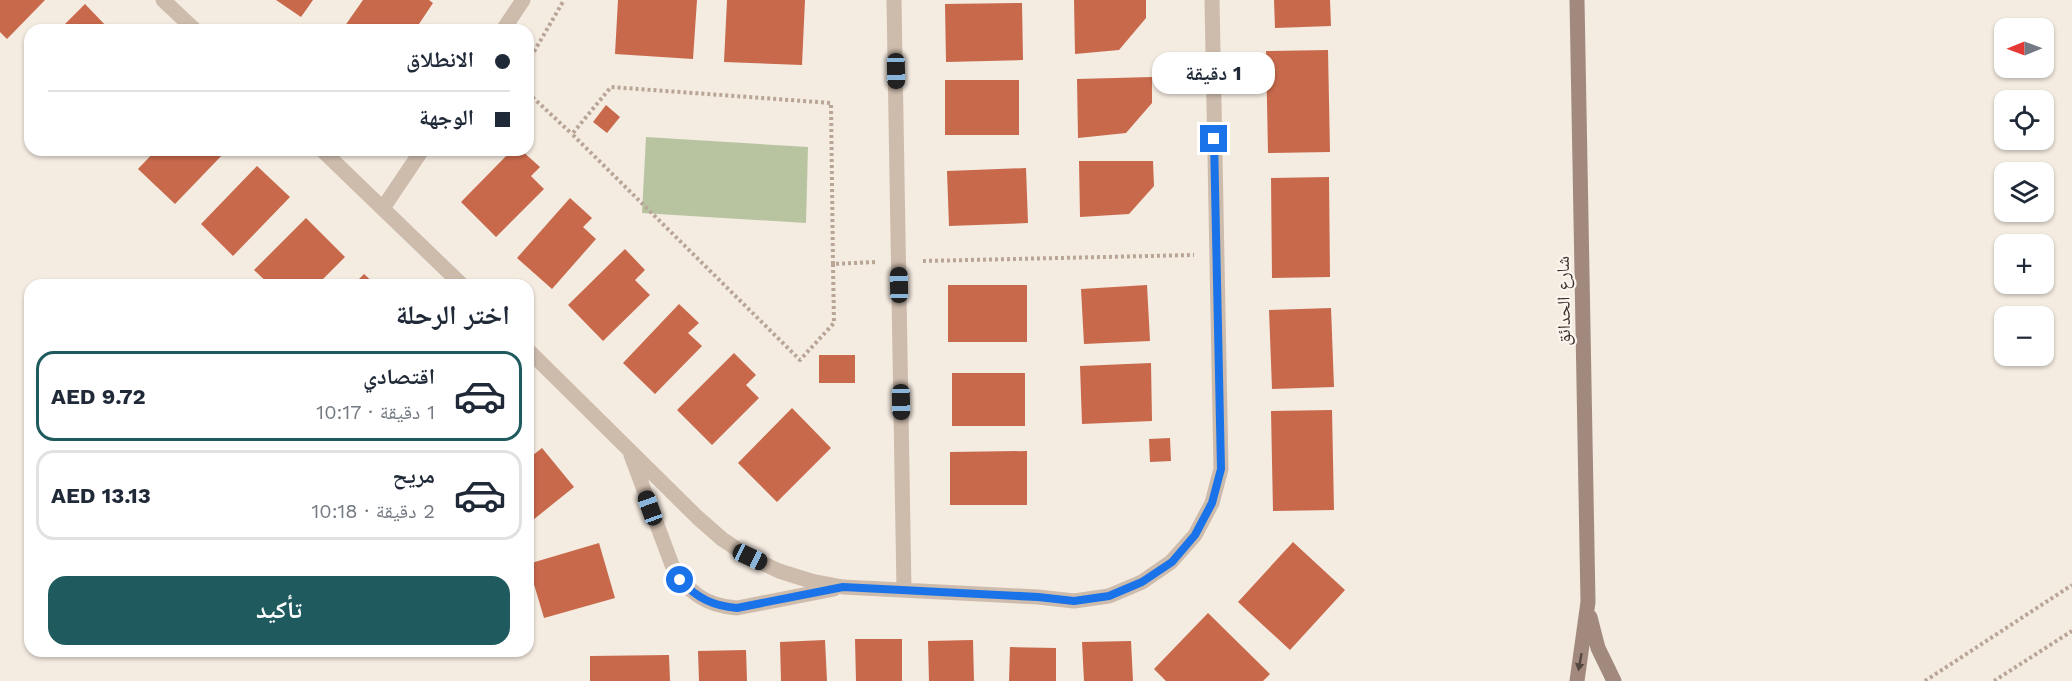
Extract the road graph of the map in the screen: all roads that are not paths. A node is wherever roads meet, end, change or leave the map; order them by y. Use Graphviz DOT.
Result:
graph roads {
  1 [pos="523,0"];
  2 [pos="894,0"];
  3 [pos="1212,0"];
  4 [pos="1577,0"];
  5 [pos="167,1"];
  6 [pos="189,24"];
  7 [pos="507,24"];
  8 [pos="328,156"];
  9 [pos="418,156"];
  10 [pos="383,207"];
  11 [pos="456,279"];
  12 [pos="534,356"];
  13 [pos="629,450"];
  14 [pos="843,587"];
  15 [pos="904,590"];
  16 [pos="1588,602"];
  17 [pos="1577,681"];
  18 [pos="1614,681"];
  1 -- 7 [label="street"];
  2 -- 15 [label="street"];
  3 -- 15 [label="street"];
  4 -- 16 [label="street, شارع الحدائق"];
  5 -- 6 [label="street"];
  8 -- 10 [label="street"];
  9 -- 10 [label="street"];
  10 -- 11 [label="street"];
  12 -- 13 [label="street"];
  13 -- 14 [label="street"];
  13 -- 14 [label="street"];
  14 -- 15 [label="street"];
  16 -- 17 [label="street, one-way"];
  16 -- 18 [label="street"];
}
